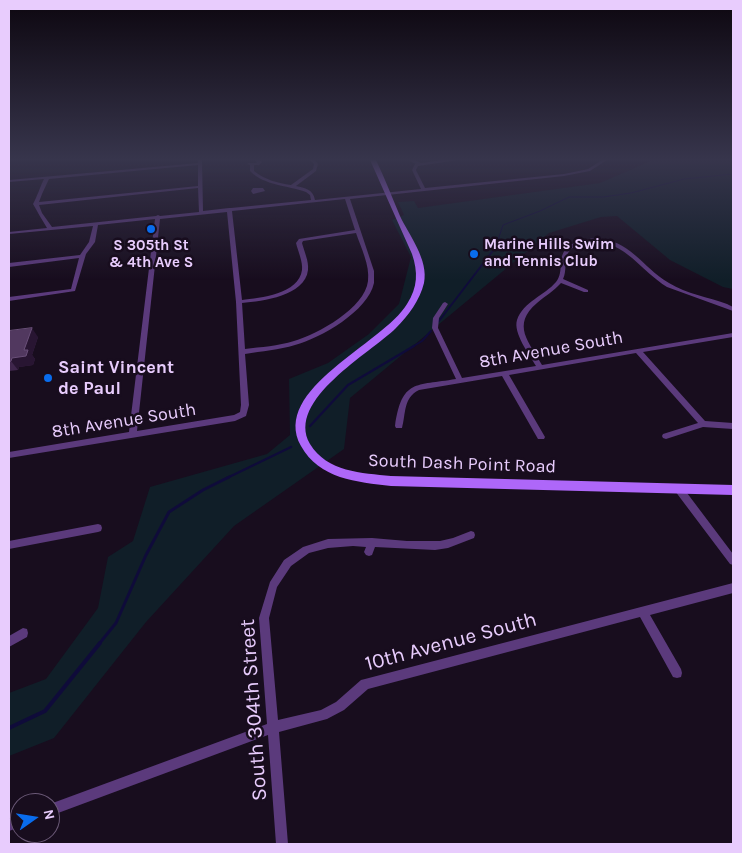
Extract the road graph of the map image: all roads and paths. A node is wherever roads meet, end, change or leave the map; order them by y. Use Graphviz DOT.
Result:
graph roads {
  1 [pos="37,200"];
  2 [pos="76,200"];
  3 [pos="201,200"];
  4 [pos="313,200"];
  5 [pos="348,200"];
  6 [pos="390,200"];
  7 [pos="35,204"];
  8 [pos="229,209"];
  9 [pos="201,212"];
  10 [pos="158,216"];
  11 [pos="96,223"];
  12 [pos="50,228"];
  13 [pos="358,231"];
  14 [pos="9,233"];
  15 [pos="83,256"];
  16 [pos="9,265"];
  17 [pos="560,280"];
  18 [pos="586,291"];
  19 [pos="9,299"];
  20 [pos="239,302"];
  21 [pos="445,304"];
  22 [pos="733,309"];
  23 [pos="733,335"];
  24 [pos="638,351"];
  25 [pos="242,352"];
  26 [pos="540,367"];
  27 [pos="504,373"];
  28 [pos="460,381"];
  29 [pos="703,424"];
  30 [pos="399,426"];
  31 [pos="733,426"];
  32 [pos="133,434"];
  33 [pos="666,436"];
  34 [pos="541,437"];
  35 [pos="10,457"];
  36 [pos="678,488"];
  37 [pos="733,490"];
  38 [pos="98,528"];
  39 [pos="471,535"];
  40 [pos="372,542"];
  41 [pos="9,545"];
  42 [pos="369,552"];
  43 [pos="733,561"];
  44 [pos="733,588"];
  45 [pos="642,612"];
  46 [pos="23,633"];
  47 [pos="9,642"];
  48 [pos="677,674"];
  49 [pos="274,727"];
  50 [pos="60,806"];
  51 [pos="282,844"];
  1 -- 7 [label="street"];
  2 -- 7 [label="street"];
  3 -- 9 [label="street"];
  4 -- 8 [label="street"];
  5 -- 13 [label="street"];
  6 -- 36 [label="main road, South Dash Point Road"];
  7 -- 12 [label="street"];
  8 -- 9 [label="street"];
  8 -- 20 [label="street"];
  9 -- 10 [label="street"];
  10 -- 11 [label="street"];
  10 -- 32 [label="street"];
  11 -- 12 [label="street"];
  11 -- 15 [label="street"];
  12 -- 14 [label="street"];
  13 -- 20 [label="street"];
  13 -- 25 [label="street"];
  15 -- 16 [label="street"];
  15 -- 19 [label="street"];
  17 -- 18 [label="street"];
  17 -- 22 [label="street"];
  17 -- 26 [label="street"];
  20 -- 25 [label="street"];
  21 -- 28 [label="street"];
  23 -- 24 [label="street, 8th Avenue South"];
  24 -- 26 [label="street, 8th Avenue South"];
  24 -- 29 [label="street"];
  25 -- 32 [label="street, 8th Avenue South"];
  26 -- 27 [label="street, 8th Avenue South"];
  27 -- 28 [label="street, 8th Avenue South"];
  27 -- 34 [label="street"];
  28 -- 30 [label="street, 8th Avenue South"];
  29 -- 31 [label="street"];
  29 -- 33 [label="street"];
  32 -- 35 [label="street, 8th Avenue South"];
  36 -- 37 [label="main road, South Dash Point Road"];
  36 -- 43 [label="street"];
  38 -- 41 [label="street"];
  39 -- 40 [label="street"];
  40 -- 42 [label="street"];
  40 -- 49 [label="street, South 304th Street"];
  44 -- 45 [label="street, 10th Avenue South"];
  45 -- 48 [label="street"];
  45 -- 49 [label="street, 10th Avenue South"];
  46 -- 47 [label="street"];
  49 -- 50 [label="street, 10th Avenue South"];
  49 -- 51 [label="street, South 304th Street"];
}
